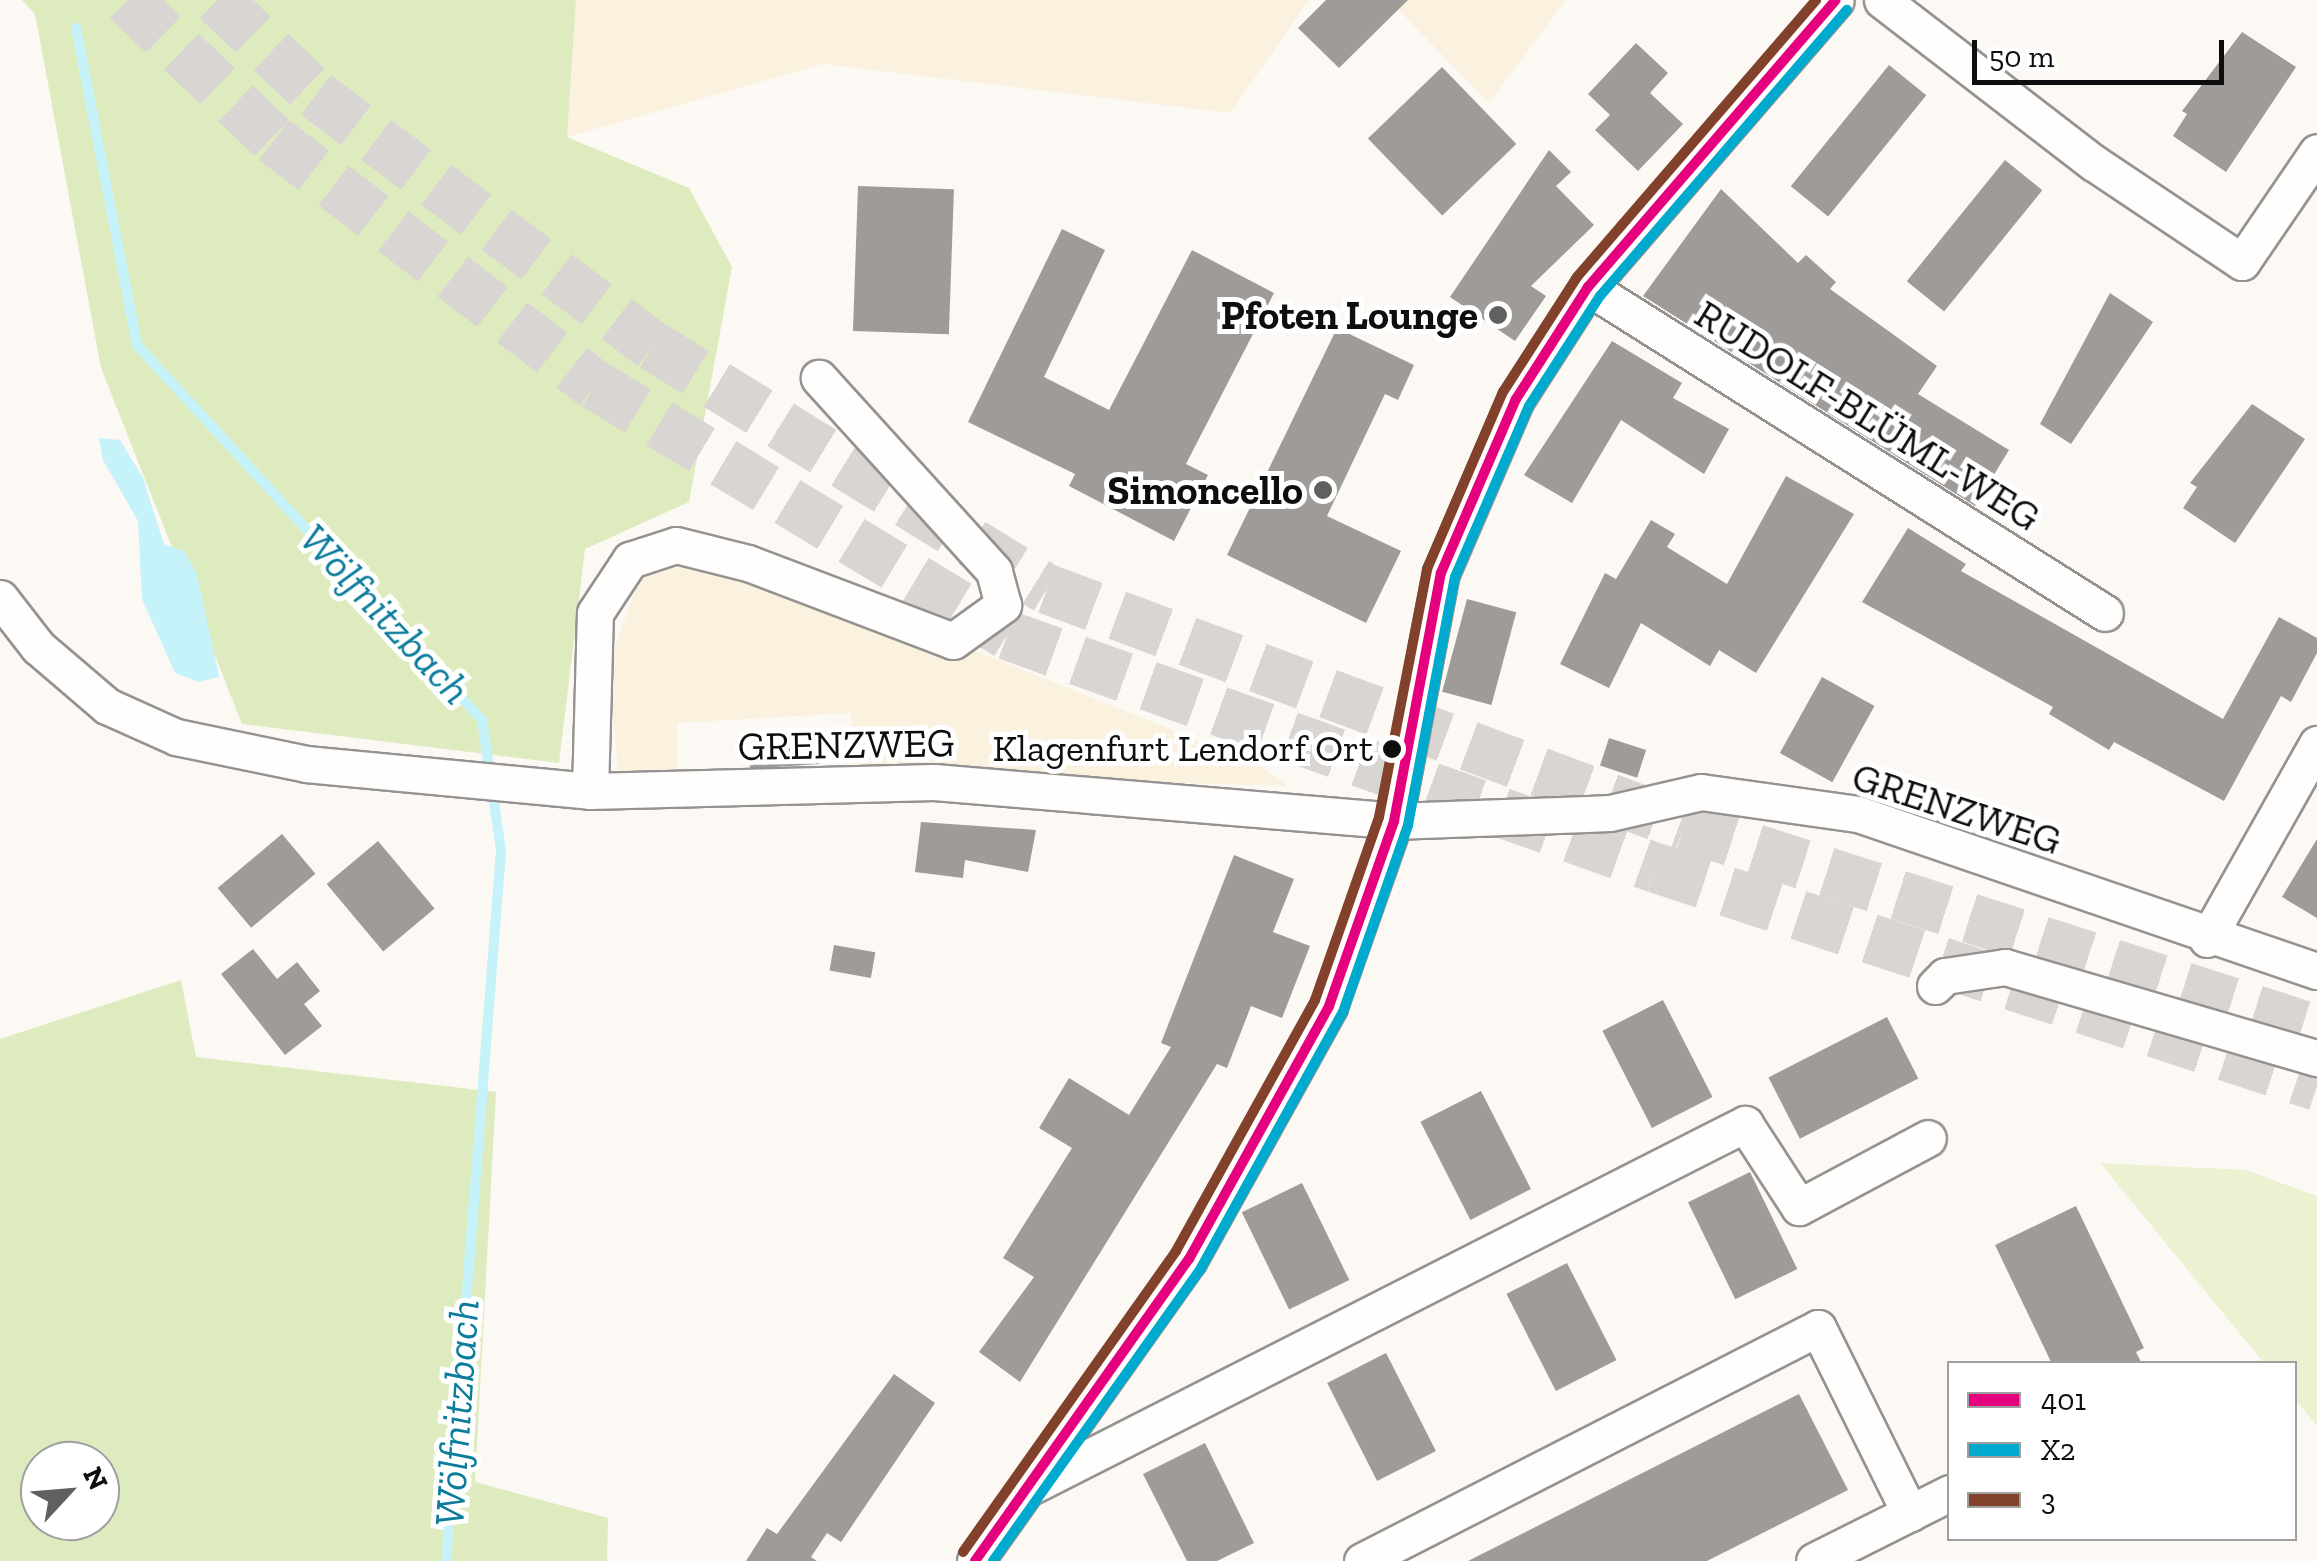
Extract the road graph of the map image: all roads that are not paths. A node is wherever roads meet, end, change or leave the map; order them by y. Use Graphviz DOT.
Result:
graph roads {
  1 [pos="1836,0"];
  2 [pos="1882,0"];
  3 [pos="2317,152"];
  4 [pos="1588,288"];
  5 [pos="820,378"];
  6 [pos="0,598"];
  7 [pos="2105,613"];
  8 [pos="2317,744"];
  9 [pos="590,792"];
  10 [pos="1394,821"];
  11 [pos="2207,938"];
  12 [pos="2317,971"];
  13 [pos="1935,986"];
  14 [pos="2317,1058"];
  15 [pos="1928,1138"];
  16 [pos="1026,1489"];
  17 [pos="1947,1495"];
  18 [pos="1910,1513"];
  19 [pos="975,1561"];
  20 [pos="1362,1561"];
  21 [pos="1814,1561"];
  1 -- 4 [label="street"];
  2 -- 3 [label="street"];
  4 -- 7 [label="street, RUDOLF-BLÜML-WEG"];
  4 -- 10 [label="street"];
  5 -- 9 [label="street"];
  6 -- 9 [label="street, GRENZWEG"];
  8 -- 11 [label="street"];
  9 -- 10 [label="street, GRENZWEG"];
  10 -- 11 [label="street, GRENZWEG"];
  10 -- 16 [label="street"];
  11 -- 12 [label="street, GRENZWEG"];
  13 -- 14 [label="street"];
  15 -- 16 [label="street"];
  16 -- 19 [label="street"];
  17 -- 18 [label="street"];
  18 -- 20 [label="street"];
  18 -- 21 [label="street"];
}
